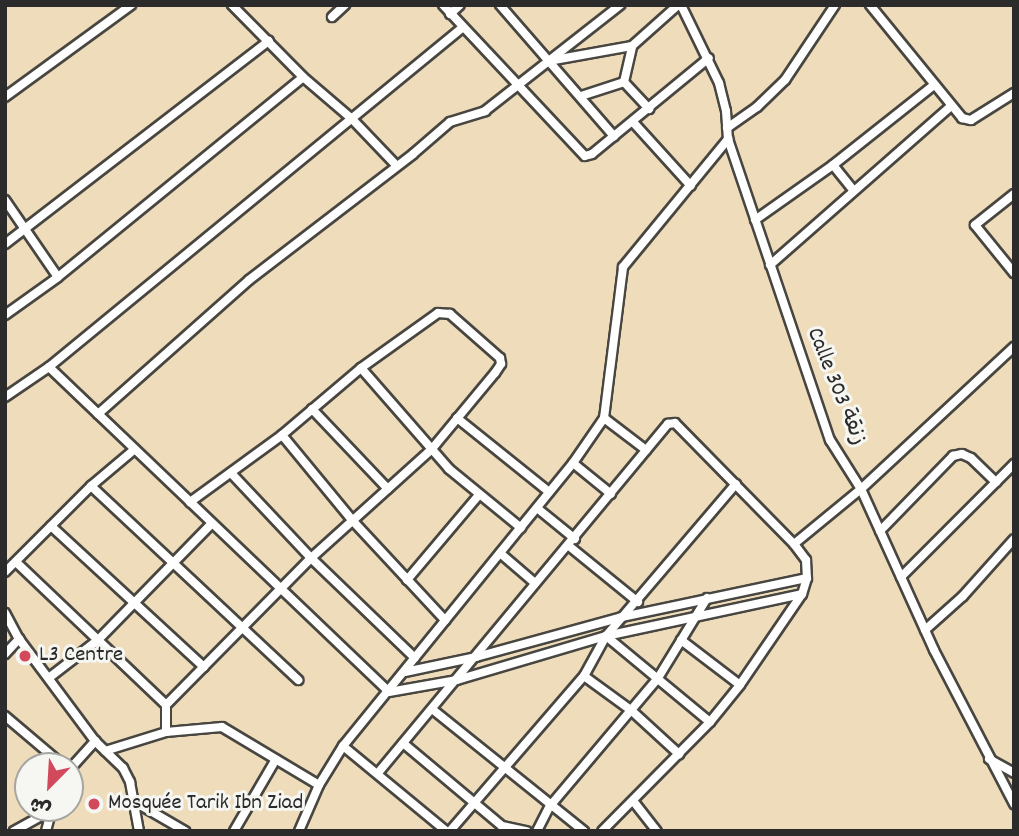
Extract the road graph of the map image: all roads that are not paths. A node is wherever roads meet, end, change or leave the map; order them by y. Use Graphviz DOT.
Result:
graph roads {
  1 [pos="131,5"];
  2 [pos="232,5"];
  3 [pos="345,5"];
  4 [pos="443,5"];
  5 [pos="460,5"];
  6 [pos="500,5"];
  7 [pos="620,5"];
  8 [pos="680,5"];
  9 [pos="835,5"];
  10 [pos="870,5"];
  11 [pos="450,14"];
  12 [pos="332,17"];
  13 [pos="462,28"];
  14 [pos="270,41"];
  15 [pos="632,46"];
  16 [pos="709,58"];
  17 [pos="550,62"];
  18 [pos="303,77"];
  19 [pos="624,82"];
  20 [pos="934,85"];
  21 [pos="518,88"];
  22 [pos="1014,93"];
  23 [pos="581,96"];
  24 [pos="5,97"];
  25 [pos="951,106"];
  26 [pos="649,109"];
  27 [pos="352,118"];
  28 [pos="632,122"];
  29 [pos="727,128"];
  30 [pos="614,136"];
  31 [pos="728,139"];
  32 [pos="833,164"];
  33 [pos="396,165"];
  34 [pos="691,186"];
  35 [pos="854,191"];
  36 [pos="1014,194"];
  37 [pos="5,200"];
  38 [pos="755,220"];
  39 [pos="23,230"];
  40 [pos="5,244"];
  41 [pos="769,265"];
  42 [pos="1013,271"];
  43 [pos="58,277"];
  44 [pos="5,315"];
  45 [pos="1014,347"];
  46 [pos="49,367"];
  47 [pos="361,368"];
  48 [pos="5,397"];
  49 [pos="312,409"];
  50 [pos="98,414"];
  51 [pos="457,418"];
  52 [pos="604,418"];
  53 [pos="282,435"];
  54 [pos="135,449"];
  55 [pos="431,450"];
  56 [pos="646,450"];
  57 [pos="573,463"];
  58 [pos="1014,464"];
  59 [pos="231,473"];
  60 [pos="996,482"];
  61 [pos="736,484"];
  62 [pos="91,486"];
  63 [pos="388,489"];
  64 [pos="861,489"];
  65 [pos="549,492"];
  66 [pos="611,494"];
  67 [pos="478,496"];
  68 [pos="190,502"];
  69 [pos="537,509"];
  70 [pos="352,520"];
  71 [pos="212,523"];
  72 [pos="51,526"];
  73 [pos="521,528"];
  74 [pos="880,531"];
  75 [pos="1014,539"];
  76 [pos="572,542"];
  77 [pos="794,544"];
  78 [pos="500,554"];
  79 [pos="311,558"];
  80 [pos="16,562"];
  81 [pos="173,562"];
  82 [pos="5,572"];
  83 [pos="807,578"];
  84 [pos="901,578"];
  85 [pos="407,580"];
  86 [pos="535,583"];
  87 [pos="280,588"];
  88 [pos="802,594"];
  89 [pos="707,597"];
  90 [pos="638,601"];
  91 [pos="134,602"];
  92 [pos="5,613"];
  93 [pos="698,615"];
  94 [pos="622,617"];
  95 [pos="444,620"];
  96 [pos="243,628"];
  97 [pos="925,630"];
  98 [pos="606,636"];
  99 [pos="19,639"];
  100 [pos="98,640"];
  101 [pos="681,640"];
  102 [pos="5,654"];
  103 [pos="476,657"];
  104 [pos="415,658"];
  105 [pos="204,667"];
  106 [pos="405,672"];
  107 [pos="584,676"];
  108 [pos="50,677"];
  109 [pos="658,678"];
  110 [pos="299,680"];
  111 [pos="457,680"];
  112 [pos="740,685"];
  113 [pos="389,692"];
  114 [pos="166,705"];
  115 [pos="432,709"];
  116 [pos="632,711"];
  117 [pos="5,716"];
  118 [pos="710,722"];
  119 [pos="166,732"];
  120 [pos="95,741"];
  121 [pos="402,744"];
  122 [pos="344,746"];
  123 [pos="105,751"];
  124 [pos="48,752"];
  125 [pos="84,753"];
  126 [pos="679,754"];
  127 [pos="987,757"];
  128 [pos="276,759"];
  129 [pos="505,767"];
  130 [pos="378,773"];
  131 [pos="1014,773"];
  132 [pos="319,785"];
  133 [pos="135,802"];
  134 [pos="634,802"];
  135 [pos="474,803"];
  136 [pos="1014,804"];
  137 [pos="550,806"];
  138 [pos="30,822"];
  139 [pos="14,831"];
  140 [pos="139,831"];
  141 [pos="185,831"];
  142 [pos="234,831"];
  143 [pos="299,831"];
  144 [pos="448,831"];
  145 [pos="527,831"];
  146 [pos="537,831"];
  147 [pos="584,831"];
  148 [pos="602,831"];
  149 [pos="657,831"];
  1 -- 24 [label="street"];
  2 -- 14 [label="street"];
  3 -- 12 [label="street"];
  4 -- 11 [label="street"];
  5 -- 11 [label="street"];
  6 -- 17 [label="street"];
  7 -- 17 [label="street"];
  8 -- 15 [label="street"];
  8 -- 16 [label="street, Calle 303 زنقة"];
  9 -- 29 [label="street"];
  10 -- 20 [label="street"];
  11 -- 13 [label="street"];
  13 -- 21 [label="street"];
  13 -- 27 [label="street"];
  14 -- 18 [label="street"];
  14 -- 39 [label="street"];
  15 -- 17 [label="street"];
  15 -- 19 [label="street"];
  16 -- 26 [label="street"];
  16 -- 29 [label="street, Calle 303 زنقة"];
  17 -- 21 [label="street"];
  17 -- 23 [label="street"];
  18 -- 27 [label="street"];
  18 -- 43 [label="street"];
  19 -- 23 [label="street"];
  19 -- 26 [label="street"];
  20 -- 25 [label="street"];
  20 -- 32 [label="street"];
  21 -- 30 [label="street"];
  21 -- 33 [label="street"];
  22 -- 25 [label="street"];
  23 -- 30 [label="street"];
  25 -- 35 [label="street"];
  26 -- 28 [label="street"];
  27 -- 33 [label="street"];
  27 -- 46 [label="street"];
  28 -- 30 [label="street"];
  28 -- 34 [label="street"];
  29 -- 31 [label="street, Calle 303 زنقة"];
  31 -- 34 [label="street"];
  31 -- 38 [label="street, Calle 303 زنقة"];
  32 -- 35 [label="street"];
  32 -- 38 [label="street"];
  33 -- 50 [label="street"];
  34 -- 52 [label="street"];
  35 -- 41 [label="street"];
  36 -- 42 [label="street"];
  37 -- 39 [label="street"];
  38 -- 41 [label="street, Calle 303 زنقة"];
  39 -- 40 [label="street"];
  39 -- 43 [label="street"];
  41 -- 64 [label="street, Calle 303 زنقة"];
  43 -- 44 [label="street"];
  45 -- 64 [label="street"];
  46 -- 48 [label="street"];
  46 -- 50 [label="street"];
  47 -- 49 [label="street"];
  47 -- 51 [label="street"];
  47 -- 55 [label="street"];
  49 -- 53 [label="street"];
  49 -- 63 [label="street"];
  50 -- 54 [label="street"];
  51 -- 55 [label="street"];
  51 -- 65 [label="street"];
  52 -- 56 [label="street"];
  52 -- 57 [label="street"];
  53 -- 59 [label="street"];
  53 -- 70 [label="street"];
  54 -- 62 [label="street"];
  54 -- 68 [label="street"];
  55 -- 63 [label="street"];
  55 -- 67 [label="street"];
  56 -- 61 [label="street"];
  56 -- 66 [label="street"];
  57 -- 65 [label="street"];
  57 -- 66 [label="street"];
  58 -- 60 [label="street"];
  59 -- 68 [label="street"];
  59 -- 79 [label="street"];
  60 -- 74 [label="street"];
  60 -- 84 [label="street"];
  61 -- 77 [label="street"];
  61 -- 90 [label="street"];
  62 -- 72 [label="street"];
  62 -- 81 [label="street"];
  63 -- 70 [label="street"];
  64 -- 74 [label="street, Calle 303 زنقة"];
  64 -- 77 [label="street"];
  65 -- 69 [label="street"];
  66 -- 76 [label="street"];
  67 -- 73 [label="street"];
  67 -- 85 [label="street"];
  68 -- 71 [label="street"];
  69 -- 73 [label="street"];
  69 -- 76 [label="street"];
  70 -- 79 [label="street"];
  70 -- 85 [label="street"];
  71 -- 81 [label="street"];
  71 -- 87 [label="street"];
  72 -- 80 [label="street"];
  72 -- 91 [label="street"];
  73 -- 78 [label="street"];
  74 -- 84 [label="street, Calle 303 زنقة"];
  75 -- 97 [label="street"];
  76 -- 86 [label="street"];
  76 -- 90 [label="street"];
  77 -- 83 [label="street"];
  78 -- 86 [label="street"];
  78 -- 95 [label="street"];
  79 -- 87 [label="street"];
  79 -- 104 [label="street"];
  80 -- 82 [label="street"];
  80 -- 100 [label="street"];
  81 -- 91 [label="street"];
  81 -- 96 [label="street"];
  83 -- 88 [label="street"];
  83 -- 89 [label="street"];
  84 -- 97 [label="street, Calle 303 زنقة"];
  85 -- 95 [label="street"];
  86 -- 103 [label="street"];
  87 -- 96 [label="street"];
  87 -- 113 [label="street"];
  88 -- 93 [label="street"];
  88 -- 112 [label="street"];
  89 -- 93 [label="street"];
  89 -- 94 [label="street"];
  90 -- 94 [label="street"];
  91 -- 100 [label="street"];
  91 -- 105 [label="street"];
  92 -- 99 [label="street"];
  93 -- 98 [label="street"];
  93 -- 101 [label="street"];
  94 -- 98 [label="street"];
  94 -- 103 [label="street"];
  95 -- 104 [label="street"];
  96 -- 105 [label="street"];
  96 -- 110 [label="street"];
  97 -- 127 [label="street, Calle 303 زنقة"];
  98 -- 107 [label="street"];
  98 -- 109 [label="street"];
  98 -- 111 [label="street"];
  99 -- 102 [label="street"];
  99 -- 108 [label="street"];
  100 -- 108 [label="street"];
  100 -- 114 [label="street"];
  101 -- 109 [label="street"];
  101 -- 112 [label="street"];
  103 -- 106 [label="street"];
  103 -- 111 [label="street"];
  104 -- 106 [label="street"];
  105 -- 114 [label="street"];
  106 -- 113 [label="street"];
  107 -- 116 [label="street"];
  107 -- 129 [label="street"];
  108 -- 120 [label="street"];
  109 -- 116 [label="street"];
  109 -- 118 [label="street"];
  111 -- 113 [label="street"];
  111 -- 115 [label="street"];
  112 -- 118 [label="street"];
  113 -- 122 [label="street"];
  114 -- 119 [label="street"];
  115 -- 121 [label="street"];
  115 -- 129 [label="street"];
  116 -- 126 [label="street"];
  116 -- 137 [label="street"];
  117 -- 124 [label="street"];
  118 -- 126 [label="street"];
  119 -- 123 [label="street"];
  119 -- 128 [label="street"];
  120 -- 123 [label="street"];
  120 -- 125 [label="street"];
  121 -- 130 [label="street"];
  121 -- 135 [label="street"];
  122 -- 130 [label="street"];
  122 -- 132 [label="street"];
  123 -- 133 [label="street"];
  126 -- 134 [label="street"];
  127 -- 131 [label="street"];
  127 -- 136 [label="street, Calle 303 زنقة"];
  128 -- 132 [label="street"];
  128 -- 142 [label="street"];
  129 -- 135 [label="street"];
  129 -- 137 [label="street"];
  130 -- 144 [label="street"];
  132 -- 143 [label="street"];
  133 -- 140 [label="street"];
  133 -- 141 [label="street"];
  134 -- 148 [label="street"];
  134 -- 149 [label="street"];
  135 -- 144 [label="street"];
  135 -- 145 [label="street"];
  137 -- 146 [label="street"];
  137 -- 147 [label="street"];
  138 -- 139 [label="street"];
}
